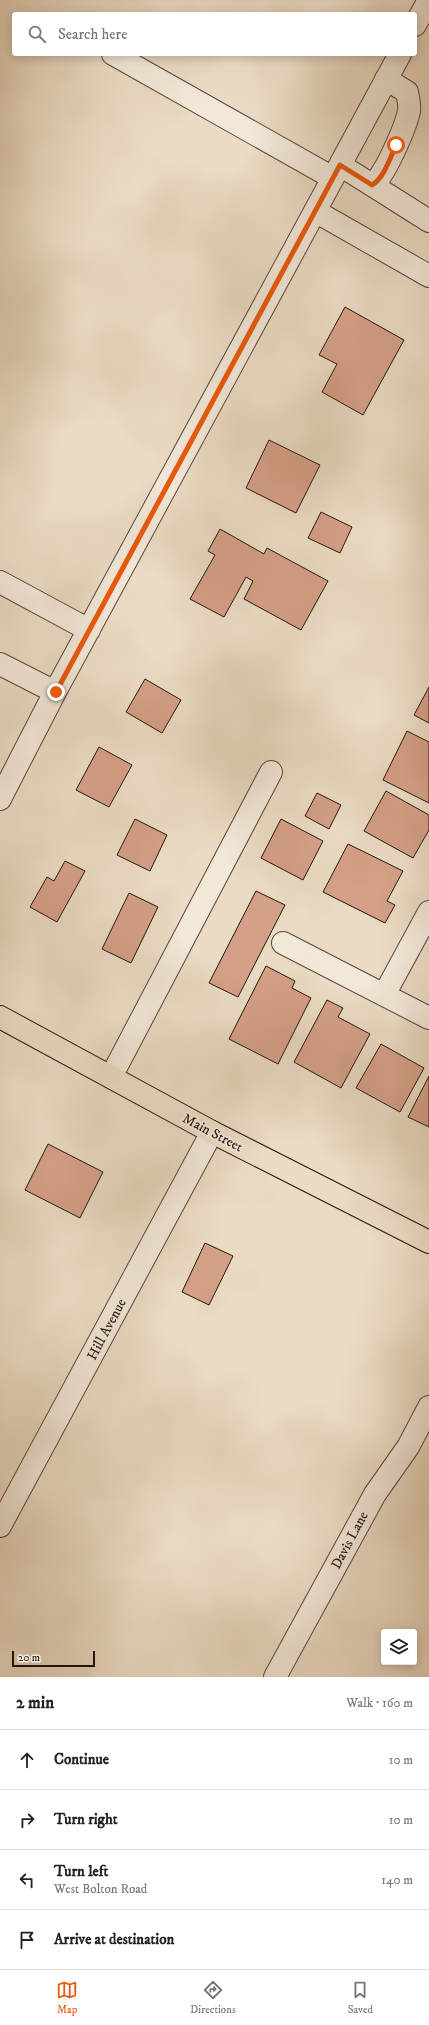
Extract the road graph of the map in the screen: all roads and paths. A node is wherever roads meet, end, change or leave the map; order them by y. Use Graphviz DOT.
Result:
graph roads {
  1 [pos="429,0"];
  2 [pos="417,21"];
  3 [pos="117,56"];
  4 [pos="399,56"];
  5 [pos="386,79"];
  6 [pos="336,172"];
  7 [pos="372,185"];
  8 [pos="315,212"];
  9 [pos="429,221"];
  10 [pos="429,276"];
  11 [pos="0,582"];
  12 [pos="89,630"];
  13 [pos="0,664"];
  14 [pos="56,692"];
  15 [pos="271,772"];
  16 [pos="0,799"];
  17 [pos="429,912"];
  18 [pos="284,943"];
  19 [pos="384,995"];
  20 [pos="0,1017"];
  21 [pos="429,1018"];
  22 [pos="111,1077"];
  23 [pos="212,1132"];
  24 [pos="429,1242"];
  25 [pos="429,1407"];
  26 [pos="0,1526"];
  27 [pos="275,1677"];
  1 -- 2 [label="street"];
  3 -- 6 [label="street"];
  4 -- 5 [label="street"];
  5 -- 6 [label="street"];
  5 -- 7 [label="street"];
  6 -- 7 [label="street"];
  6 -- 8 [label="street"];
  7 -- 9 [label="street"];
  8 -- 10 [label="street"];
  8 -- 12 [label="street"];
  11 -- 12 [label="street"];
  12 -- 14 [label="street"];
  13 -- 14 [label="street"];
  14 -- 16 [label="street"];
  15 -- 22 [label="street"];
  17 -- 19 [label="street"];
  18 -- 19 [label="street"];
  19 -- 21 [label="street"];
  20 -- 22 [label="main road, Main Street"];
  22 -- 23 [label="main road, Main Street"];
  23 -- 24 [label="main road, Main Street"];
  23 -- 26 [label="street, Hill Avenue"];
  25 -- 27 [label="street, Davis Lane"];
}
